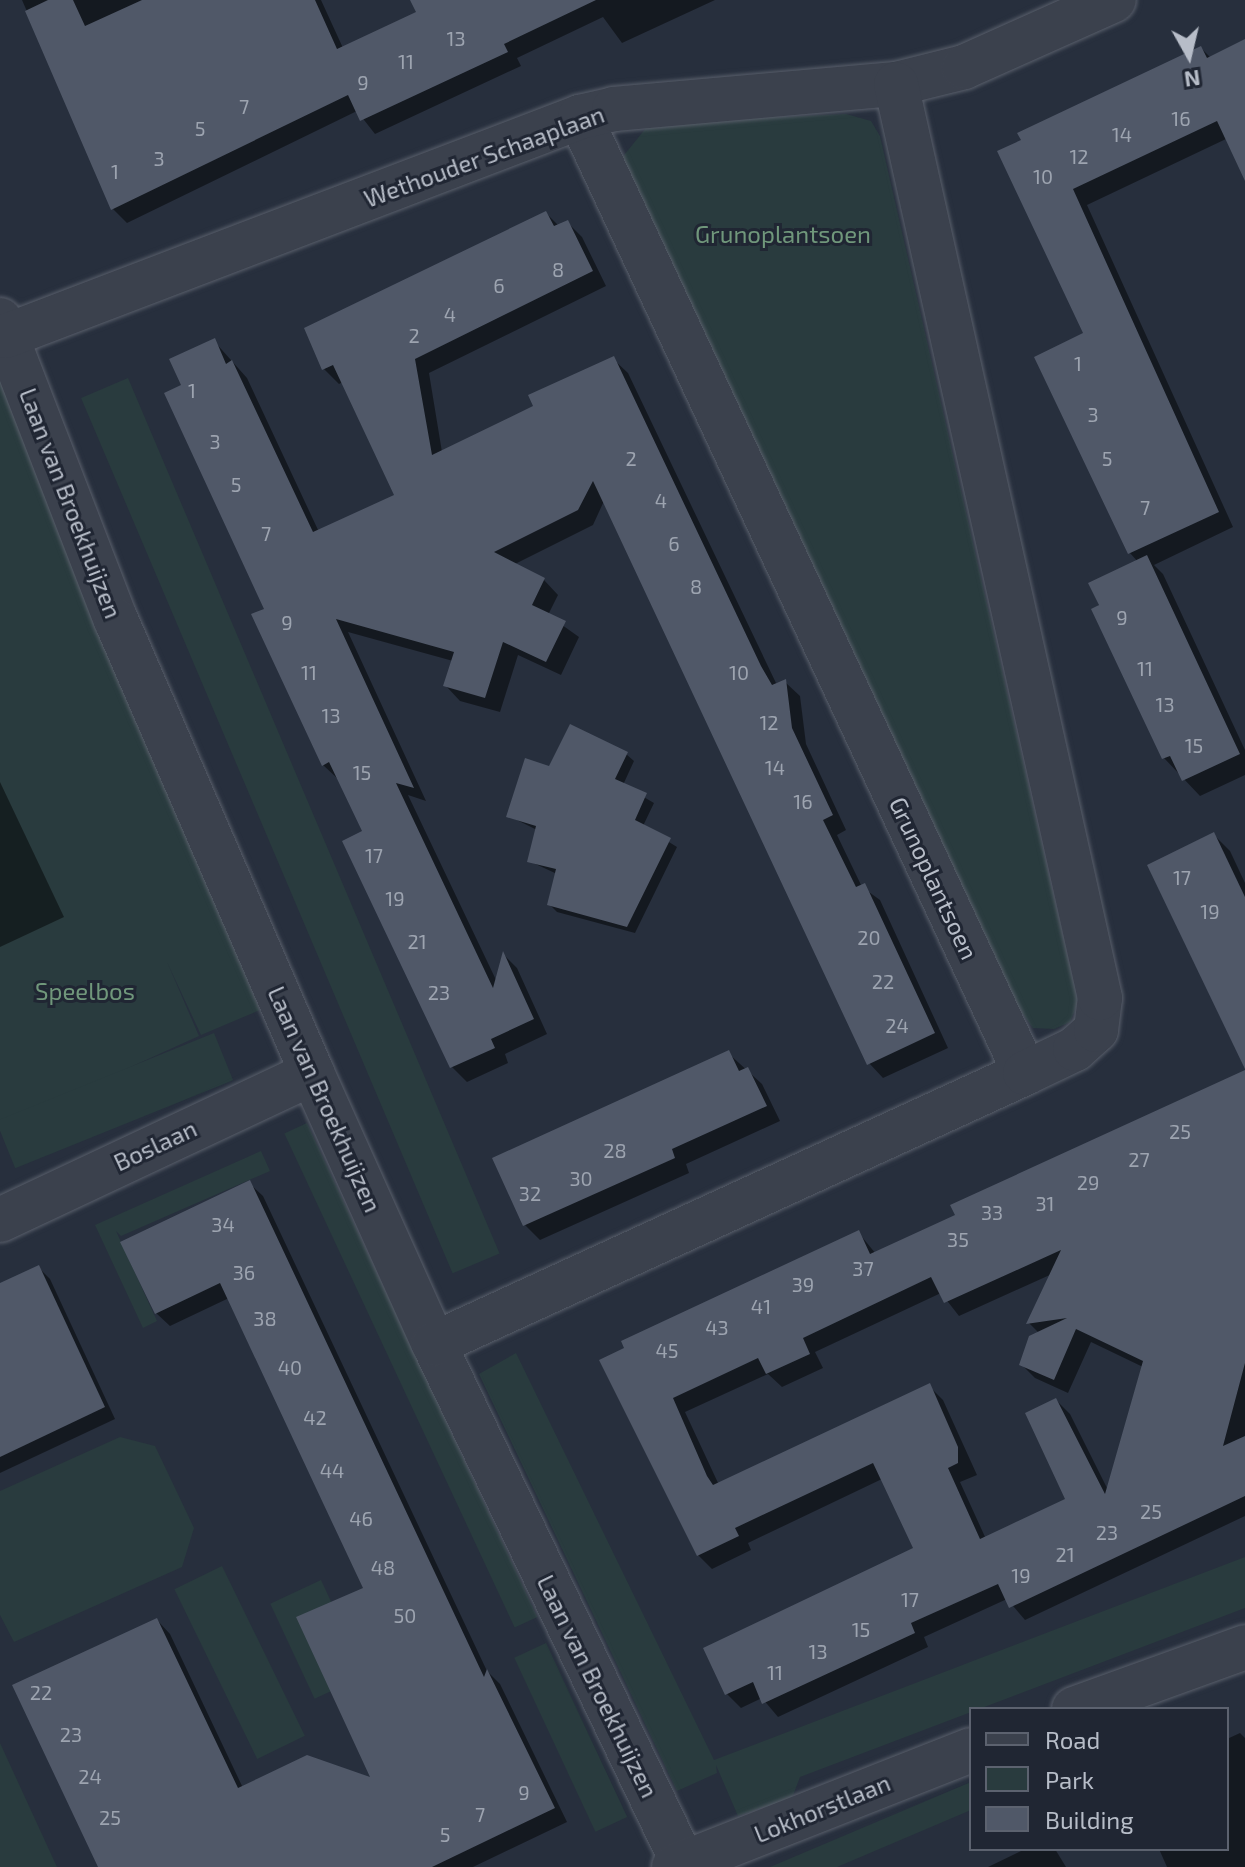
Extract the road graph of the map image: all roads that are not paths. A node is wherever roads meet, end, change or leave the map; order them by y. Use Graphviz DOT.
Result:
graph roads {
  1 [pos="1114,0"];
  2 [pos="896,84"];
  3 [pos="580,117"];
  4 [pos="3,328"];
  5 [pos="312,1073"];
  6 [pos="1025,1073"];
  7 [pos="0,1220"];
  8 [pos="434,1344"];
  9 [pos="1245,1647"];
  10 [pos="1080,1707"];
  11 [pos="969,1751"];
  12 [pos="678,1865"];
  1 -- 2 [label="street, Wethouder Schaaplaan"];
  2 -- 3 [label="street, Wethouder Schaaplaan"];
  2 -- 6 [label="street"];
  3 -- 4 [label="street, Wethouder Schaaplaan"];
  3 -- 6 [label="street, Grunoplantsoen"];
  4 -- 5 [label="street, Laan van Broekhuijzen"];
  5 -- 7 [label="street, Boslaan"];
  5 -- 8 [label="street, Laan van Broekhuijzen"];
  6 -- 8 [label="street"];
  8 -- 12 [label="street, Laan van Broekhuijzen"];
  9 -- 10 [label="street"];
  11 -- 12 [label="street, Lokhorstlaan"];
}
